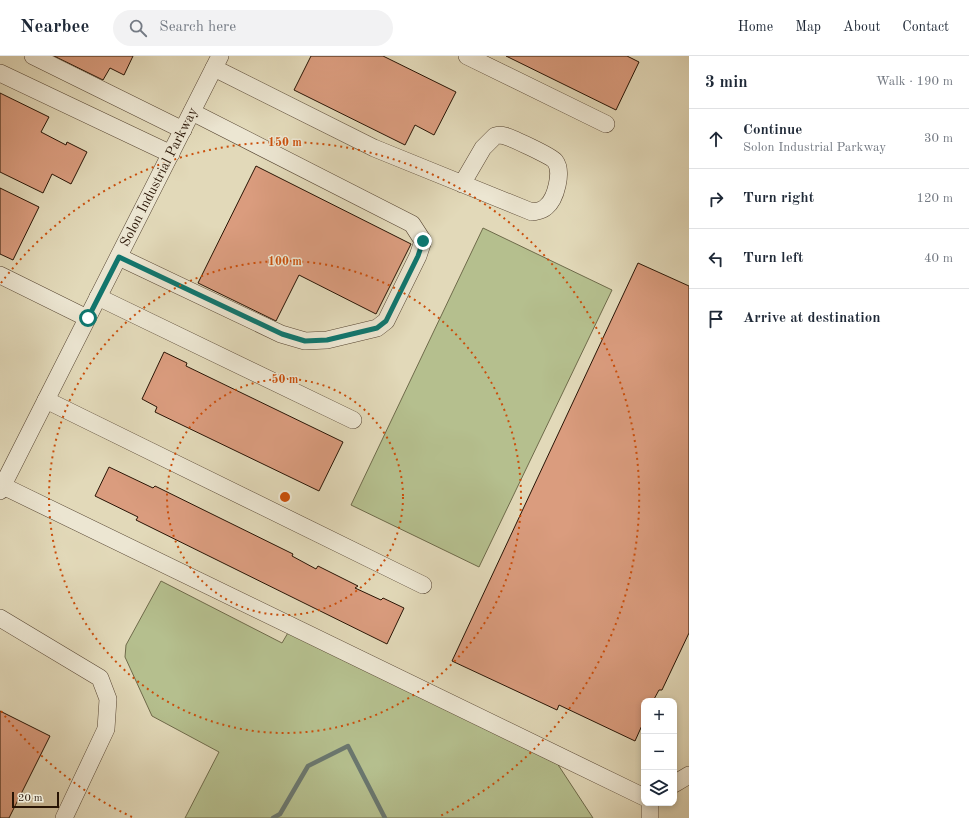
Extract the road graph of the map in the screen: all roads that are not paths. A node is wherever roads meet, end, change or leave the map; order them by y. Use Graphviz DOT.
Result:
graph roads {
  1 [pos="32,56"];
  2 [pos="467,56"];
  3 [pos="217,62"];
  4 [pos="0,73"];
  5 [pos="192,112"];
  6 [pos="606,124"];
  7 [pos="183,130"];
  8 [pos="171,154"];
  9 [pos="462,184"];
  10 [pos="119,257"];
  11 [pos="0,275"];
  12 [pos="98,297"];
  13 [pos="88,318"];
  14 [pos="46,400"];
  15 [pos="353,420"];
  16 [pos="1,488"];
  17 [pos="423,585"];
  18 [pos="0,618"];
  19 [pos="689,774"];
  20 [pos="677,782"];
  21 [pos="641,796"];
  22 [pos="650,806"];
  23 [pos="64,818"];
  24 [pos="650,818"];
  1 -- 7 [label="street"];
  2 -- 6 [label="street"];
  3 -- 5 [label="street, Solon Industrial Parkway"];
  3 -- 9 [label="street"];
  4 -- 8 [label="street"];
  5 -- 7 [label="street, Solon Industrial Parkway"];
  5 -- 10 [label="street"];
  7 -- 8 [label="street, Solon Industrial Parkway"];
  8 -- 10 [label="street, Solon Industrial Parkway"];
  9 -- 9 [label="street"];
  10 -- 12 [label="street, Solon Industrial Parkway"];
  11 -- 13 [label="street"];
  12 -- 13 [label="street, Solon Industrial Parkway"];
  12 -- 15 [label="street"];
  13 -- 14 [label="street, Solon Industrial Parkway"];
  14 -- 16 [label="street, Solon Industrial Parkway"];
  14 -- 17 [label="street"];
  16 -- 21 [label="street"];
  18 -- 23 [label="street"];
  19 -- 20 [label="street"];
  22 -- 24 [label="street"];
}
